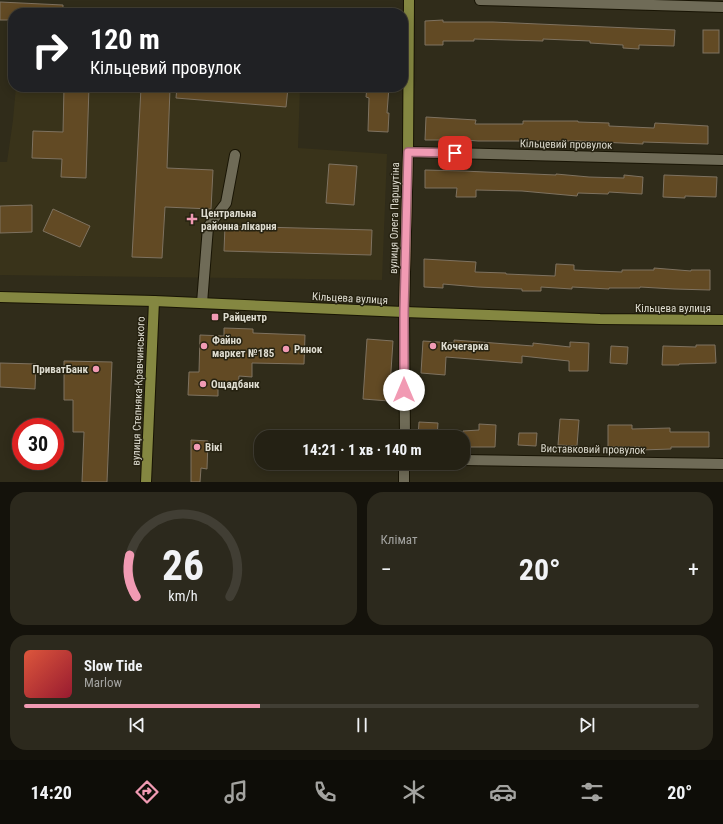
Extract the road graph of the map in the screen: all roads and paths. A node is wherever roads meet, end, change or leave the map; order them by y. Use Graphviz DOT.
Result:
graph roads {
  1 [pos="409,0"];
  2 [pos="480,0"];
  3 [pos="723,7"];
  4 [pos="408,152"];
  5 [pos="235,155"];
  6 [pos="723,160"];
  7 [pos="0,296"];
  8 [pos="154,301"];
  9 [pos="202,303"];
  10 [pos="404,312"];
  11 [pos="723,320"];
  12 [pos="404,430"];
  13 [pos="470,460"];
  14 [pos="723,464"];
  15 [pos="404,470"];
  16 [pos="146,482"];
  17 [pos="404,482"];
  1 -- 4 [label="street, вулиця Олега Паршутіна"];
  2 -- 3 [label="street"];
  4 -- 6 [label="street, Кільцевий провулок"];
  4 -- 10 [label="street, вулиця Олега Паршутіна"];
  5 -- 9 [label="street"];
  7 -- 8 [label="street, Кільцева вулиця"];
  8 -- 9 [label="street, Кільцева вулиця"];
  8 -- 16 [label="street, вулиця Степняка-Кравчинського"];
  9 -- 10 [label="street, Кільцева вулиця"];
  10 -- 11 [label="street, Кільцева вулиця"];
  10 -- 12 [label="street, вулиця Олега Паршутіна"];
  13 -- 14 [label="street, Виставковий провулок"];
  15 -- 17 [label="street"];
}
